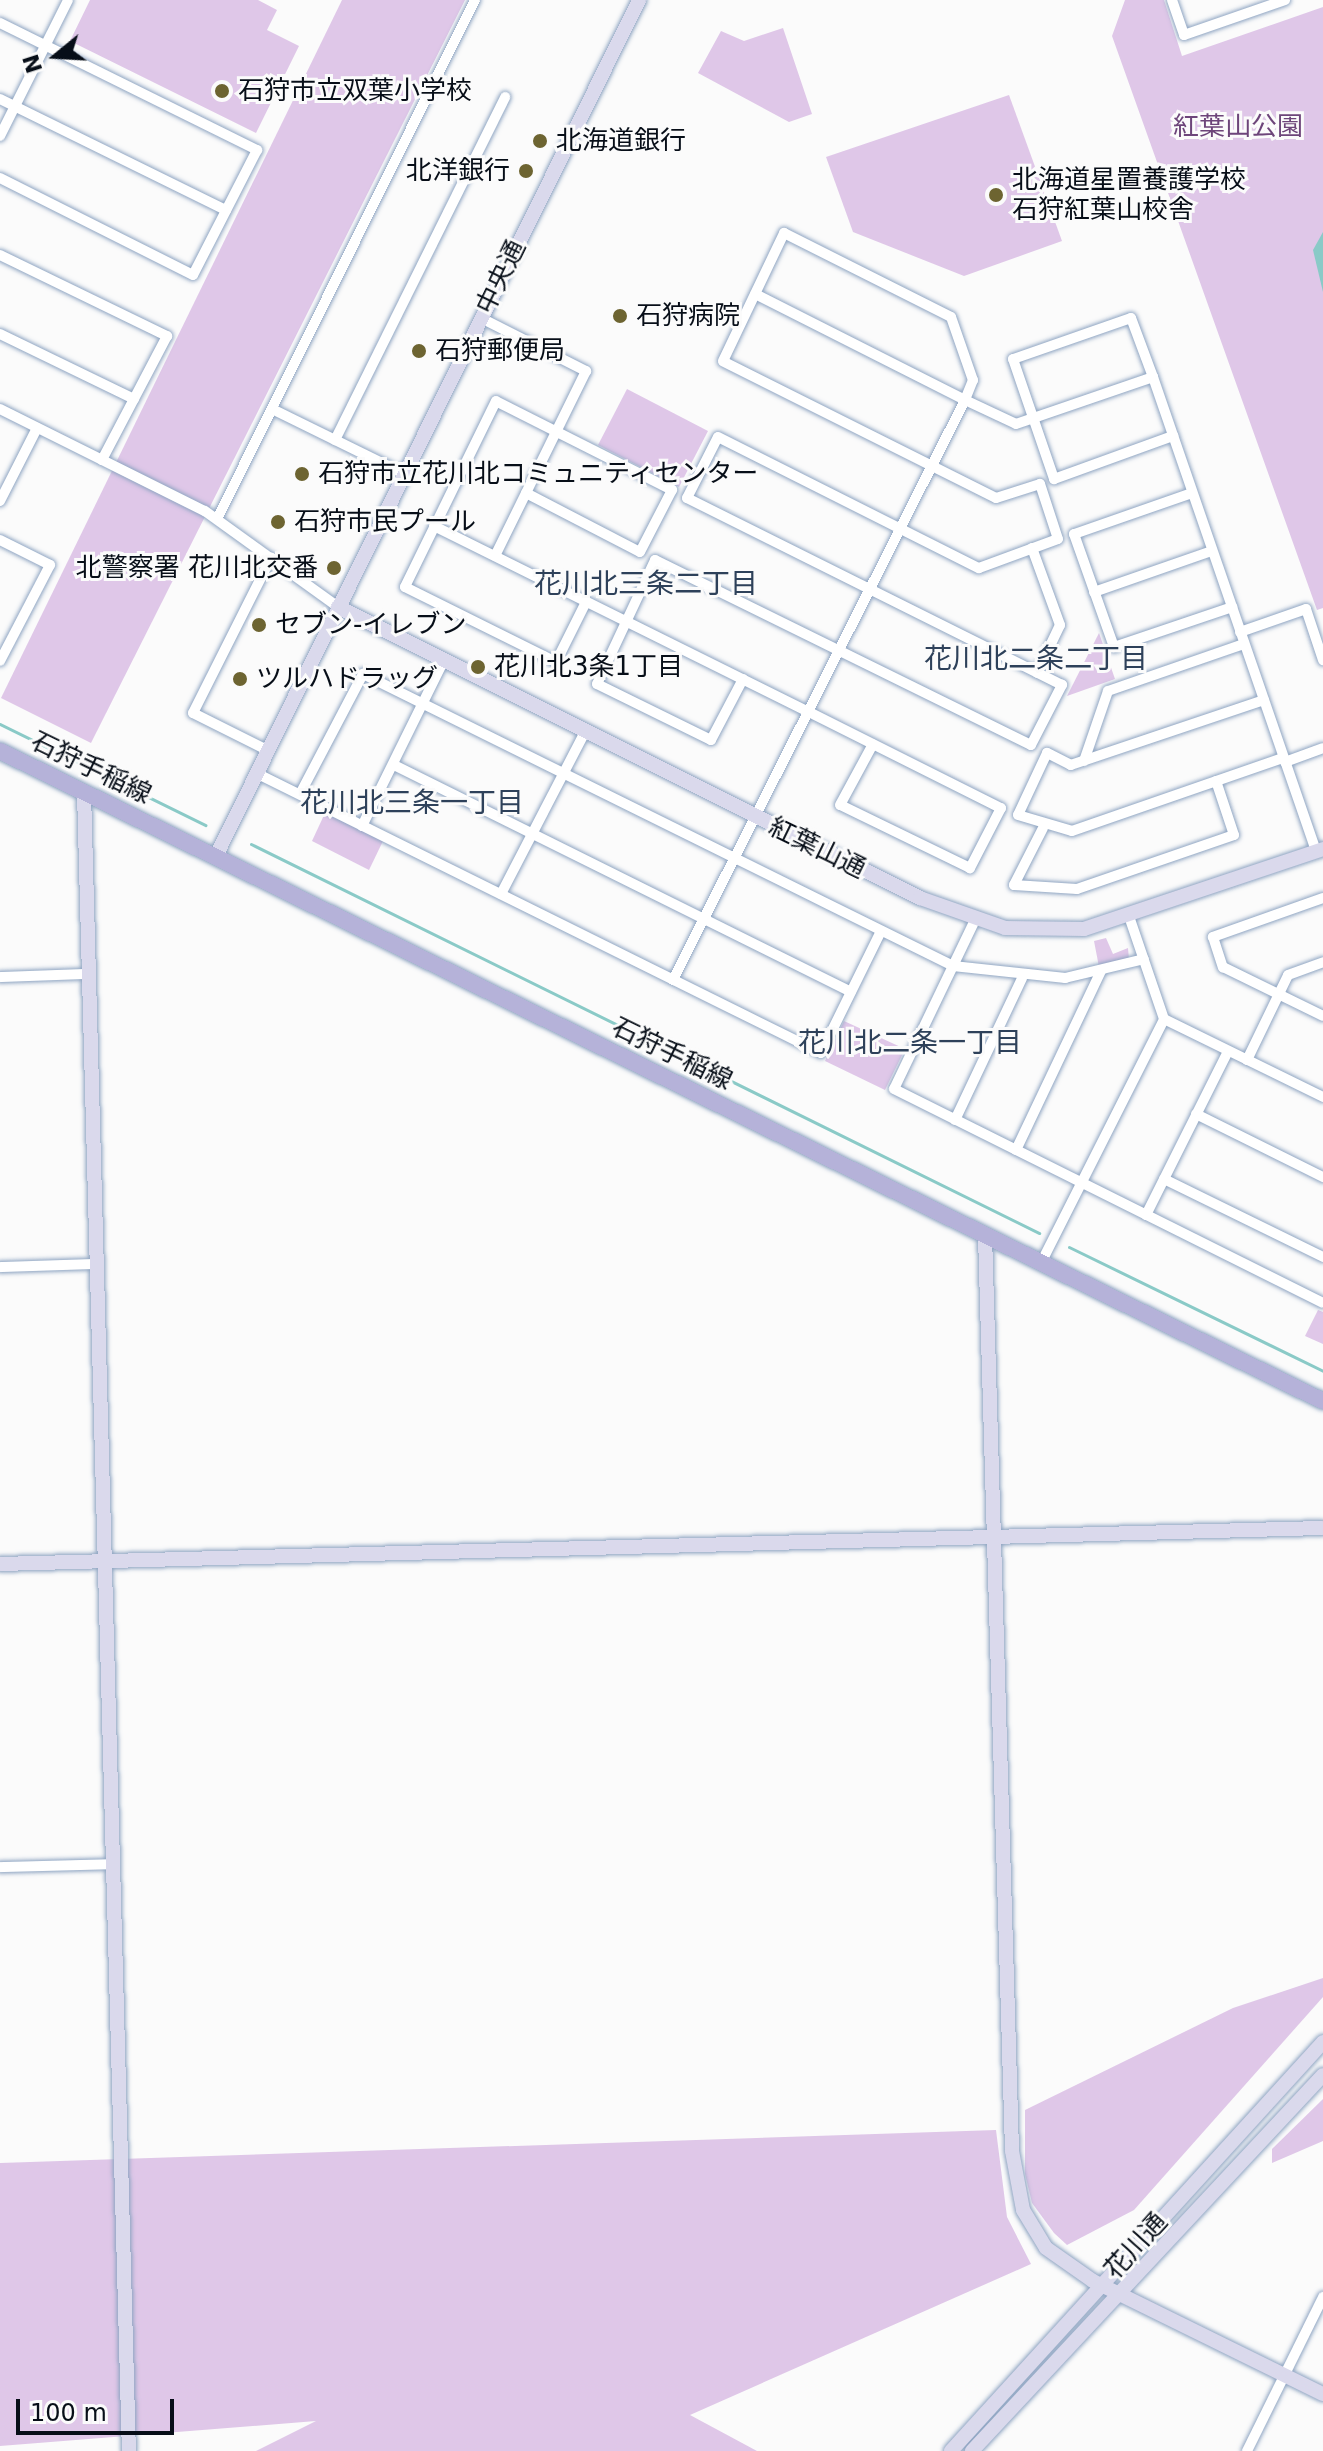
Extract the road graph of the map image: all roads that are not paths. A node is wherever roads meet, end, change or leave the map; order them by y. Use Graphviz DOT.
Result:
graph roads {
  1 [pos="68,0"];
  2 [pos="475,0"];
  3 [pos="639,0"];
  4 [pos="1172,0"];
  5 [pos="1285,0"];
  6 [pos="0,23"];
  7 [pos="45,46"];
  8 [pos="505,97"];
  9 [pos="0,99"];
  10 [pos="15,106"];
  11 [pos="0,136"];
  12 [pos="0,178"];
  13 [pos="226,210"];
  14 [pos="0,255"];
  15 [pos="755,294"];
  16 [pos="481,318"];
  17 [pos="0,334"];
  18 [pos="1153,377"];
  19 [pos="134,399"];
  20 [pos="965,400"];
  21 [pos="0,409"];
  22 [pos="272,409"];
  23 [pos="1033,418"];
  24 [pos="37,428"];
  25 [pos="557,431"];
  26 [pos="1173,436"];
  27 [pos="335,440"];
  28 [pos="102,460"];
  29 [pos="933,464"];
  30 [pos="404,474"];
  31 [pos="526,493"];
  32 [pos="1192,493"];
  33 [pos="1,498"];
  34 [pos="217,519"];
  35 [pos="434,526"];
  36 [pos="901,526"];
  37 [pos="0,540"];
  38 [pos="1032,548"];
  39 [pos="1212,551"];
  40 [pos="495,556"];
  41 [pos="271,558"];
  42 [pos="869,589"];
  43 [pos="1094,592"];
  44 [pos="586,602"];
  45 [pos="338,607"];
  46 [pos="1232,607"];
  47 [pos="626,622"];
  48 [pos="1240,632"];
  49 [pos="1244,644"];
  50 [pos="839,649"];
  51 [pos="444,660"];
  52 [pos="1323,660"];
  53 [pos="0,661"];
  54 [pos="1037,673"];
  55 [pos="743,679"];
  56 [pos="1264,700"];
  57 [pos="423,703"];
  58 [pos="807,711"];
  59 [pos="585,732"];
  60 [pos="873,744"];
  61 [pos="1323,748"];
  62 [pos="0,751"];
  63 [pos="269,751"];
  64 [pos="1284,760"];
  65 [pos="1084,761"];
  66 [pos="394,765"];
  67 [pos="562,772"];
  68 [pos="258,774"];
  69 [pos="1216,781"];
  70 [pos="84,792"];
  71 [pos="300,794"];
  72 [pos="753,817"];
  73 [pos="362,826"];
  74 [pos="1043,828"];
  75 [pos="531,834"];
  76 [pos="1319,850"];
  77 [pos="216,856"];
  78 [pos="734,858"];
  79 [pos="501,894"];
  80 [pos="1323,898"];
  81 [pos="1129,916"];
  82 [pos="703,919"];
  83 [pos="975,920"];
  84 [pos="881,931"];
  85 [pos="1144,959"];
  86 [pos="1323,962"];
  87 [pos="953,966"];
  88 [pos="1101,971"];
  89 [pos="86,974"];
  90 [pos="0,977"];
  91 [pos="1022,978"];
  92 [pos="673,980"];
  93 [pos="851,992"];
  94 [pos="1278,994"];
  95 [pos="1323,1016"];
  96 [pos="1164,1019"];
  97 [pos="1228,1051"];
  98 [pos="1247,1060"];
  99 [pos="1323,1097"];
  100 [pos="1196,1114"];
  101 [pos="955,1120"];
  102 [pos="1016,1150"];
  103 [pos="1323,1177"];
  104 [pos="1164,1179"];
  105 [pos="1081,1183"];
  106 [pos="1146,1215"];
  107 [pos="985,1235"];
  108 [pos="1323,1257"];
  109 [pos="1041,1263"];
  110 [pos="96,1264"];
  111 [pos="0,1267"];
  112 [pos="1323,1303"];
  113 [pos="1323,1401"];
  114 [pos="1323,1528"];
  115 [pos="991,1536"];
  116 [pos="105,1562"];
  117 [pos="0,1564"];
  118 [pos="114,1864"];
  119 [pos="0,1867"];
  120 [pos="1323,2042"];
  121 [pos="1323,2075"];
  122 [pos="1101,2285"];
  123 [pos="1116,2293"];
  124 [pos="1323,2297"];
  125 [pos="1284,2375"];
  126 [pos="1323,2394"];
  127 [pos="129,2451"];
  128 [pos="951,2451"];
  129 [pos="972,2451"];
  130 [pos="1247,2451"];
  1 -- 7 [label="street"];
  2 -- 22 [label="street"];
  3 -- 16 [label="street, 中央通"];
  4 -- 5 [label="street"];
  6 -- 7 [label="street"];
  7 -- 10 [label="street"];
  7 -- 13 [label="street"];
  8 -- 27 [label="street"];
  9 -- 10 [label="street"];
  10 -- 11 [label="street"];
  10 -- 13 [label="street"];
  12 -- 13 [label="street"];
  14 -- 19 [label="street"];
  15 -- 20 [label="street"];
  15 -- 20 [label="street"];
  15 -- 29 [label="street"];
  16 -- 25 [label="street"];
  16 -- 30 [label="street, 中央通"];
  17 -- 19 [label="street"];
  18 -- 23 [label="street"];
  18 -- 23 [label="street"];
  18 -- 26 [label="street"];
  19 -- 28 [label="street"];
  20 -- 23 [label="street"];
  20 -- 29 [label="street"];
  21 -- 24 [label="street"];
  22 -- 27 [label="street"];
  22 -- 34 [label="street"];
  23 -- 26 [label="street"];
  24 -- 28 [label="street"];
  24 -- 33 [label="street"];
  25 -- 31 [label="street"];
  25 -- 31 [label="street"];
  25 -- 35 [label="street"];
  26 -- 32 [label="street"];
  27 -- 30 [label="street"];
  28 -- 34 [label="street"];
  29 -- 36 [label="street"];
  29 -- 38 [label="street"];
  30 -- 45 [label="street, 中央通"];
  31 -- 40 [label="street"];
  32 -- 39 [label="street"];
  32 -- 43 [label="street"];
  34 -- 41 [label="street"];
  35 -- 40 [label="street"];
  35 -- 44 [label="street"];
  36 -- 38 [label="street"];
  36 -- 42 [label="street"];
  36 -- 42 [label="street"];
  37 -- 53 [label="street"];
  38 -- 54 [label="street"];
  39 -- 43 [label="street"];
  39 -- 46 [label="street"];
  40 -- 44 [label="street"];
  41 -- 45 [label="street"];
  41 -- 63 [label="street"];
  42 -- 50 [label="street"];
  42 -- 54 [label="street"];
  43 -- 46 [label="street"];
  44 -- 47 [label="street"];
  45 -- 51 [label="street, 紅葉山通"];
  45 -- 63 [label="street, 中央通"];
  46 -- 48 [label="street"];
  47 -- 50 [label="street"];
  47 -- 55 [label="street"];
  47 -- 55 [label="street"];
  48 -- 49 [label="street"];
  48 -- 52 [label="street"];
  49 -- 56 [label="street"];
  49 -- 65 [label="street"];
  50 -- 54 [label="street"];
  50 -- 58 [label="street"];
  51 -- 57 [label="street"];
  51 -- 59 [label="street, 紅葉山通"];
  55 -- 58 [label="street"];
  56 -- 64 [label="street"];
  56 -- 65 [label="street"];
  57 -- 66 [label="street"];
  57 -- 67 [label="street"];
  57 -- 71 [label="street"];
  58 -- 60 [label="street"];
  58 -- 72 [label="street"];
  59 -- 67 [label="street"];
  59 -- 72 [label="street, 紅葉山通"];
  60 -- 60 [label="street"];
  61 -- 64 [label="street"];
  62 -- 70 [label="main road, 石狩手稲線"];
  63 -- 68 [label="street, 中央通"];
  64 -- 69 [label="street"];
  64 -- 76 [label="street"];
  65 -- 74 [label="street"];
  66 -- 73 [label="street"];
  66 -- 75 [label="street"];
  67 -- 75 [label="street"];
  67 -- 78 [label="street"];
  68 -- 71 [label="street"];
  68 -- 77 [label="street, 中央通"];
  69 -- 74 [label="street"];
  69 -- 74 [label="street"];
  70 -- 77 [label="main road, 石狩手稲線"];
  70 -- 89 [label="street"];
  71 -- 73 [label="street"];
  72 -- 78 [label="street"];
  72 -- 83 [label="street, 紅葉山通"];
  73 -- 79 [label="street"];
  75 -- 79 [label="street"];
  75 -- 82 [label="street"];
  76 -- 81 [label="street, 紅葉山通"];
  77 -- 107 [label="main road, 石狩手稲線"];
  78 -- 82 [label="street"];
  78 -- 84 [label="street"];
  79 -- 92 [label="street"];
  80 -- 94 [label="street"];
  81 -- 83 [label="street, 紅葉山通"];
  81 -- 85 [label="street"];
  82 -- 92 [label="street"];
  82 -- 93 [label="street"];
  83 -- 87 [label="street"];
  84 -- 87 [label="street"];
  84 -- 93 [label="street"];
  85 -- 88 [label="street"];
  85 -- 96 [label="street"];
  86 -- 94 [label="street"];
  87 -- 91 [label="street"];
  87 -- 101 [label="street"];
  88 -- 91 [label="street"];
  88 -- 102 [label="street"];
  89 -- 90 [label="street"];
  89 -- 110 [label="street"];
  91 -- 101 [label="street"];
  92 -- 93 [label="street"];
  94 -- 95 [label="street"];
  94 -- 98 [label="street"];
  96 -- 97 [label="street"];
  96 -- 105 [label="street"];
  97 -- 98 [label="street"];
  97 -- 100 [label="street"];
  98 -- 99 [label="street"];
  100 -- 103 [label="street"];
  100 -- 104 [label="street"];
  101 -- 102 [label="street"];
  102 -- 105 [label="street"];
  104 -- 106 [label="street"];
  104 -- 108 [label="street"];
  105 -- 106 [label="street"];
  105 -- 109 [label="street"];
  106 -- 112 [label="street"];
  107 -- 109 [label="main road, 石狩手稲線"];
  107 -- 115 [label="street"];
  109 -- 113 [label="main road, 石狩手稲線"];
  110 -- 111 [label="street"];
  110 -- 116 [label="street"];
  114 -- 115 [label="street"];
  115 -- 116 [label="street"];
  115 -- 122 [label="street"];
  116 -- 117 [label="street"];
  116 -- 118 [label="street"];
  118 -- 119 [label="street"];
  118 -- 127 [label="street"];
  120 -- 122 [label="street, 花川通"];
  121 -- 123 [label="street, 花川通"];
  122 -- 123 [label="street"];
  122 -- 128 [label="street, 花川通"];
  123 -- 125 [label="street"];
  123 -- 129 [label="street, 花川通"];
  124 -- 125 [label="street"];
  125 -- 126 [label="street"];
  125 -- 130 [label="street"];
}
